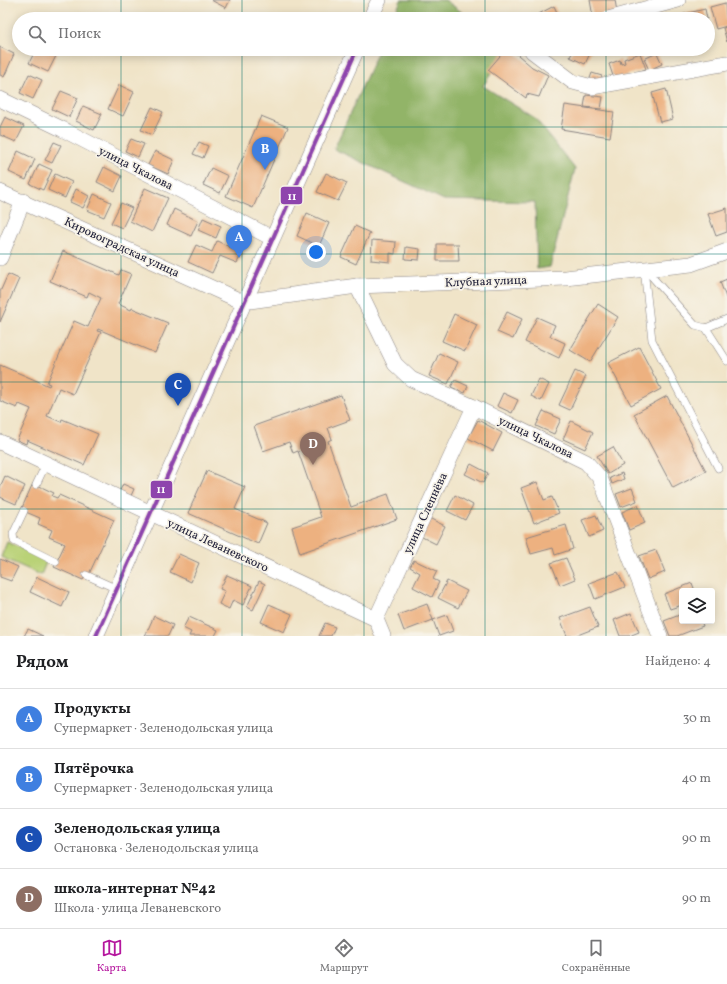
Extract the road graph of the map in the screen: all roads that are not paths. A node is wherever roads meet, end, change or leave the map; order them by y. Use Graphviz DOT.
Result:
graph roads {
  1 [pos="379,0"];
  2 [pos="678,0"];
  3 [pos="373,12"];
  4 [pos="634,12"];
  5 [pos="354,56"];
  6 [pos="540,56"];
  7 [pos="727,63"];
  8 [pos="0,99"];
  9 [pos="0,192"];
  10 [pos="23,201"];
  11 [pos="272,238"];
  12 [pos="727,251"];
  13 [pos="0,258"];
  14 [pos="644,269"];
  15 [pos="357,286"];
  16 [pos="243,302"];
  17 [pos="727,319"];
  18 [pos="706,328"];
  19 [pos="727,361"];
  20 [pos="474,407"];
  21 [pos="0,442"];
  22 [pos="46,464"];
  23 [pos="718,468"];
  24 [pos="36,485"];
  25 [pos="24,511"];
  26 [pos="152,514"];
  27 [pos="56,562"];
  28 [pos="86,575"];
  29 [pos="118,589"];
  30 [pos="376,619"];
  31 [pos="96,636"];
  32 [pos="382,636"];
  33 [pos="660,636"];
  1 -- 3 [label="street"];
  2 -- 4 [label="street"];
  5 -- 11 [label="street"];
  6 -- 7 [label="street"];
  8 -- 11 [label="street, улица Чкалова"];
  9 -- 10 [label="street, Кировоградская улица"];
  10 -- 13 [label="street"];
  10 -- 16 [label="street, Кировоградская улица"];
  11 -- 16 [label="street"];
  12 -- 14 [label="street, Клубная улица"];
  14 -- 15 [label="street, Клубная улица"];
  14 -- 18 [label="lane"];
  14 -- 23 [label="lane"];
  15 -- 16 [label="street, Клубная улица"];
  15 -- 20 [label="street, улица Чкалова"];
  16 -- 26 [label="street"];
  17 -- 18 [label="lane"];
  18 -- 19 [label="lane"];
  20 -- 30 [label="street, улица Слепнёва"];
  20 -- 33 [label="street, улица Чкалова"];
  21 -- 22 [label="street, улица Леваневского"];
  22 -- 24 [label="lane"];
  22 -- 26 [label="street, улица Леваневского"];
  25 -- 27 [label="lane"];
  26 -- 29 [label="street"];
  26 -- 30 [label="street, улица Леваневского"];
  28 -- 29 [label="lane"];
  29 -- 31 [label="street"];
  30 -- 32 [label="street"];
}
